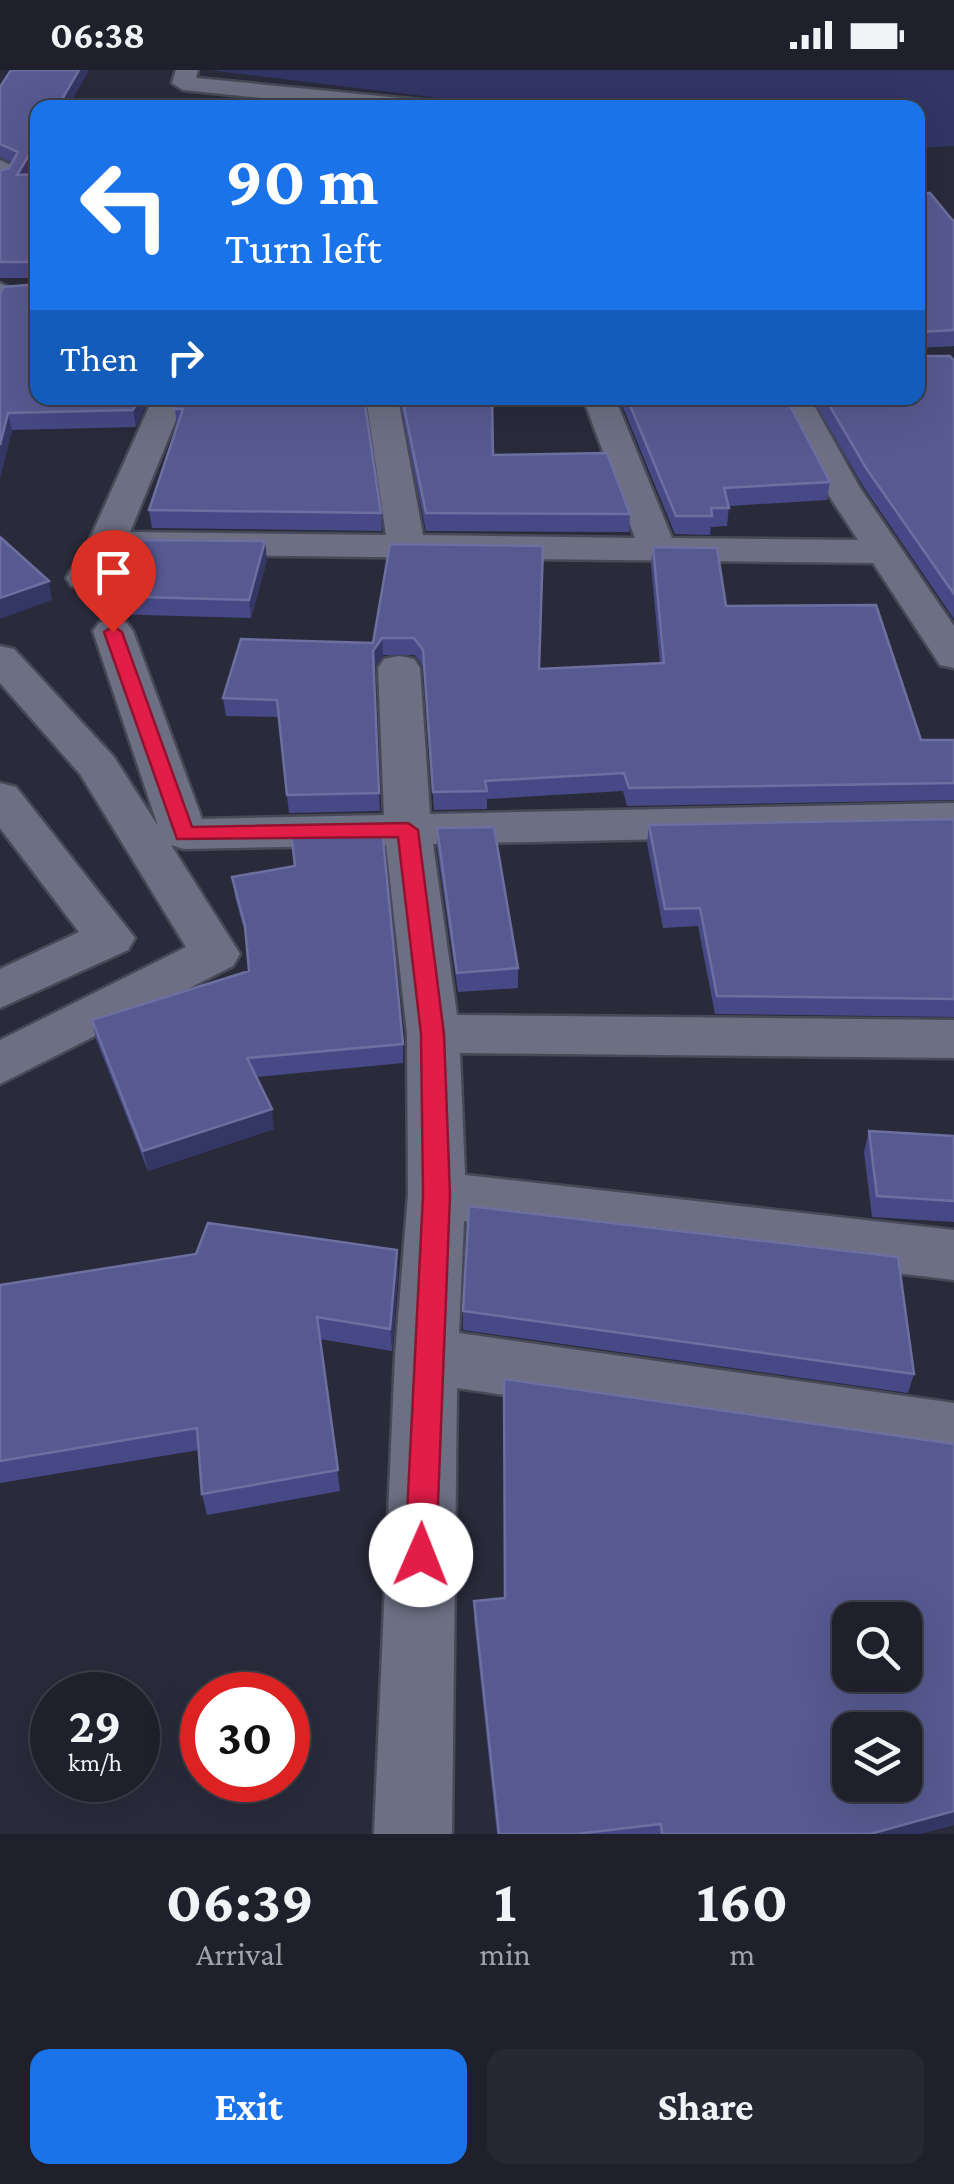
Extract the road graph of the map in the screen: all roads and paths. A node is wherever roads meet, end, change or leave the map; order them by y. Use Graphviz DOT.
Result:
graph roads {
  1 [pos="187,70"];
  2 [pos="355,100"];
  3 [pos="0,168"];
  4 [pos="0,176"];
  5 [pos="30,290"];
  6 [pos="0,292"];
  7 [pos="168,405"];
  8 [pos="383,405"];
  9 [pos="602,405"];
  10 [pos="798,405"];
  11 [pos="108,543"];
  12 [pos="406,546"];
  13 [pos="658,549"];
  14 [pos="885,552"];
  15 [pos="84,578"];
  16 [pos="113,632"];
  17 [pos="954,656"];
  18 [pos="0,658"];
  19 [pos="399,668"];
  20 [pos="0,797"];
  21 [pos="954,818"];
  22 [pos="408,830"];
  23 [pos="184,834"];
  24 [pos="214,954"];
  25 [pos="11,970"];
  26 [pos="432,1034"];
  27 [pos="954,1040"];
  28 [pos="0,1064"];
  29 [pos="436,1195"];
  30 [pos="954,1255"];
  31 [pos="426,1356"];
  32 [pos="954,1432"];
  33 [pos="413,1834"];
  1 -- 2 [label="street"];
  3 -- 4 [label="street"];
  5 -- 6 [label="street"];
  7 -- 11 [label="street"];
  8 -- 12 [label="street"];
  9 -- 13 [label="street"];
  10 -- 14 [label="street"];
  11 -- 12 [label="street"];
  11 -- 15 [label="street"];
  12 -- 13 [label="street"];
  13 -- 14 [label="street"];
  14 -- 17 [label="street"];
  16 -- 23 [label="street"];
  18 -- 24 [label="street"];
  19 -- 22 [label="street"];
  20 -- 25 [label="street"];
  21 -- 22 [label="street"];
  22 -- 23 [label="street"];
  22 -- 26 [label="street"];
  23 -- 24 [label="street"];
  24 -- 28 [label="street"];
  26 -- 27 [label="street"];
  26 -- 29 [label="street"];
  29 -- 30 [label="street"];
  29 -- 31 [label="street"];
  31 -- 32 [label="street"];
  31 -- 33 [label="street"];
}
